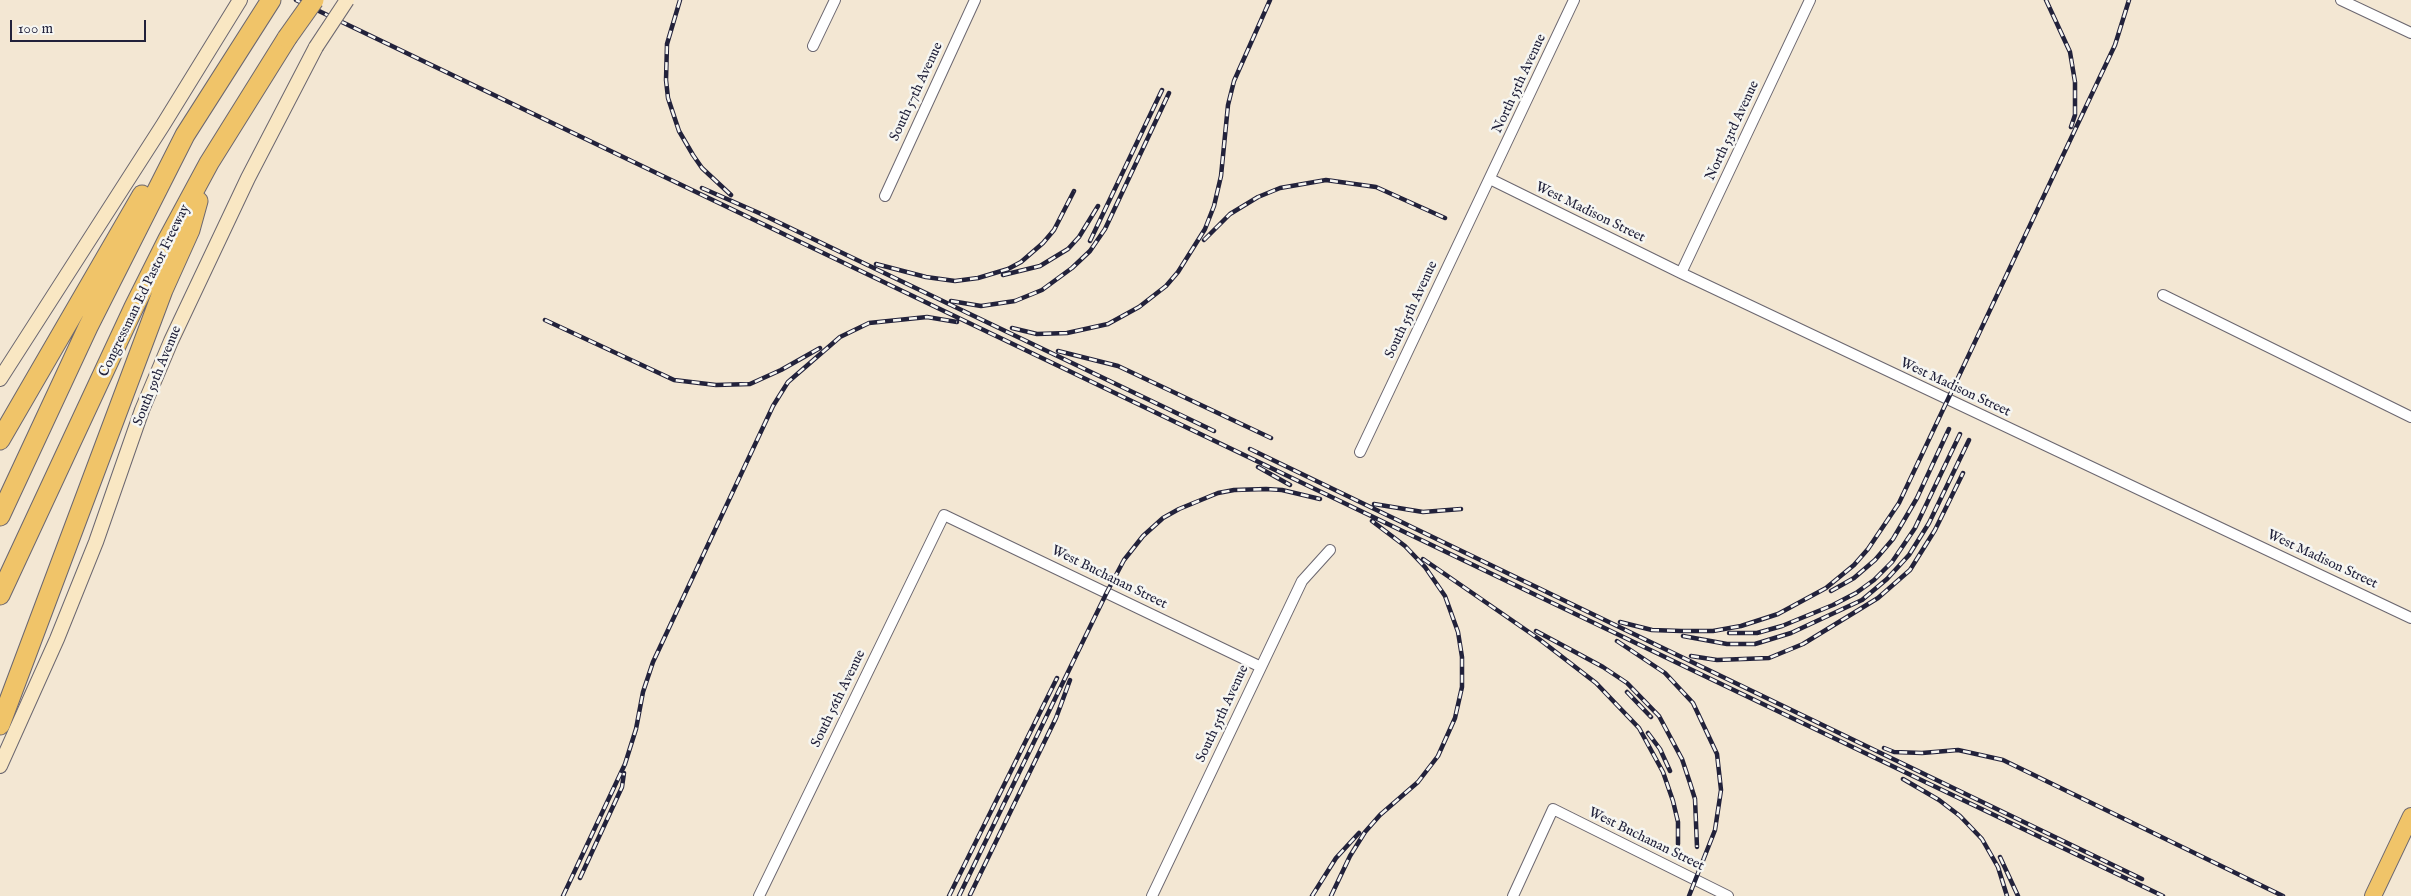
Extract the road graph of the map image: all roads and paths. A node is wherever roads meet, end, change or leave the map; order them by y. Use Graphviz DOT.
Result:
graph roads {
  1 [pos="240,0"];
  2 [pos="270,0"];
  3 [pos="314,0"];
  4 [pos="347,0"];
  5 [pos="835,0"];
  6 [pos="975,0"];
  7 [pos="1574,0"];
  8 [pos="1810,0"];
  9 [pos="2341,0"];
  10 [pos="2411,33"];
  11 [pos="813,46"];
  12 [pos="185,135"];
  13 [pos="209,163"];
  14 [pos="1490,179"];
  15 [pos="885,196"];
  16 [pos="1681,273"];
  17 [pos="2163,295"];
  18 [pos="0,379"];
  19 [pos="2411,417"];
  20 [pos="0,440"];
  21 [pos="1360,452"];
  22 [pos="944,515"];
  23 [pos="0,516"];
  24 [pos="1330,550"];
  25 [pos="0,595"];
  26 [pos="2411,618"];
  27 [pos="1260,667"];
  28 [pos="0,725"];
  29 [pos="0,766"];
  30 [pos="2411,816"];
  31 [pos="759,896"];
  32 [pos="1152,896"];
  33 [pos="1512,896"];
  34 [pos="1728,896"];
  35 [pos="2373,896"];
  1 -- 18 [label="main road"];
  2 -- 12 [label="highway"];
  3 -- 13 [label="highway, Congressman Ed Pastor Freeway, bridge"];
  4 -- 29 [label="main road, South 59th Avenue, bridge"];
  5 -- 11 [label="street"];
  6 -- 15 [label="street, South 57th Avenue"];
  7 -- 14 [label="street, North 55th Avenue"];
  8 -- 16 [label="street, North 53rd Avenue"];
  9 -- 10 [label="street"];
  12 -- 20 [label="highway"];
  12 -- 23 [label="highway"];
  13 -- 25 [label="highway, Congressman Ed Pastor Freeway"];
  13 -- 28 [label="highway"];
  14 -- 16 [label="street, West Madison Street"];
  14 -- 21 [label="street, South 55th Avenue"];
  16 -- 26 [label="street, West Madison Street"];
  17 -- 19 [label="street"];
  22 -- 27 [label="street, West Buchanan Street"];
  22 -- 31 [label="street, South 56th Avenue"];
  24 -- 27 [label="street, South 55th Avenue"];
  27 -- 32 [label="street, South 55th Avenue"];
  30 -- 35 [label="main road"];
  33 -- 34 [label="street, West Buchanan Street"];
}
